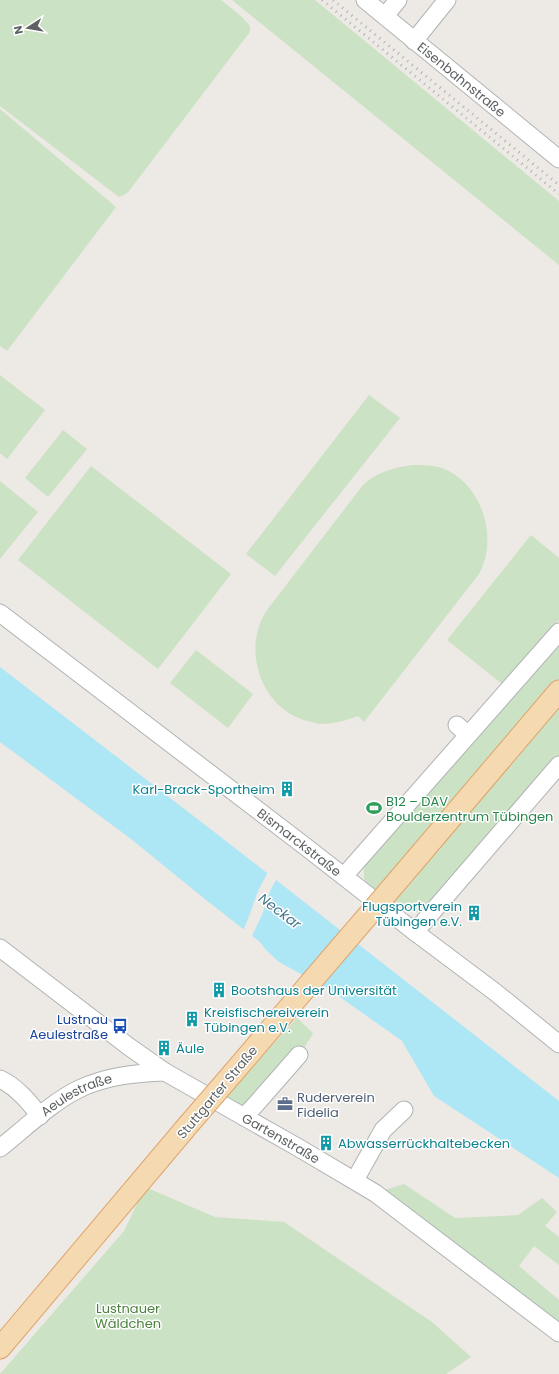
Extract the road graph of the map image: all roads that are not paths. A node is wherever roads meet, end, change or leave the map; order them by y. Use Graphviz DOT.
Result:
graph roads {
  1 [pos="365,0"];
  2 [pos="398,0"];
  3 [pos="446,0"];
  4 [pos="385,16"];
  5 [pos="414,41"];
  6 [pos="559,159"];
  7 [pos="0,613"];
  8 [pos="559,632"];
  9 [pos="559,691"];
  10 [pos="559,765"];
  11 [pos="344,876"];
  12 [pos="415,932"];
  13 [pos="0,948"];
  14 [pos="559,1044"];
  15 [pos="299,1055"];
  16 [pos="165,1072"];
  17 [pos="0,1079"];
  18 [pos="404,1110"];
  19 [pos="40,1116"];
  20 [pos="244,1117"];
  21 [pos="0,1148"];
  22 [pos="355,1180"];
  23 [pos="559,1333"];
  24 [pos="0,1348"];
  1 -- 4 [label="street, Eisenbahnstraße"];
  2 -- 4 [label="street"];
  3 -- 5 [label="street"];
  4 -- 5 [label="street, Eisenbahnstraße"];
  5 -- 6 [label="street, Eisenbahnstraße"];
  7 -- 11 [label="street, Bismarckstraße"];
  8 -- 11 [label="street"];
  9 -- 24 [label="main road, Stuttgarter Straße, bridge"];
  10 -- 12 [label="street"];
  11 -- 12 [label="street, Bismarckstraße"];
  12 -- 14 [label="street, Bismarckstraße"];
  13 -- 16 [label="street, Gartenstraße"];
  15 -- 20 [label="street"];
  16 -- 19 [label="street, Aeulestraße"];
  16 -- 20 [label="street, Gartenstraße"];
  17 -- 19 [label="street"];
  18 -- 22 [label="street"];
  19 -- 21 [label="street, Aeulestraße"];
  20 -- 22 [label="street, Gartenstraße"];
  22 -- 23 [label="street, Gartenstraße"];
}
